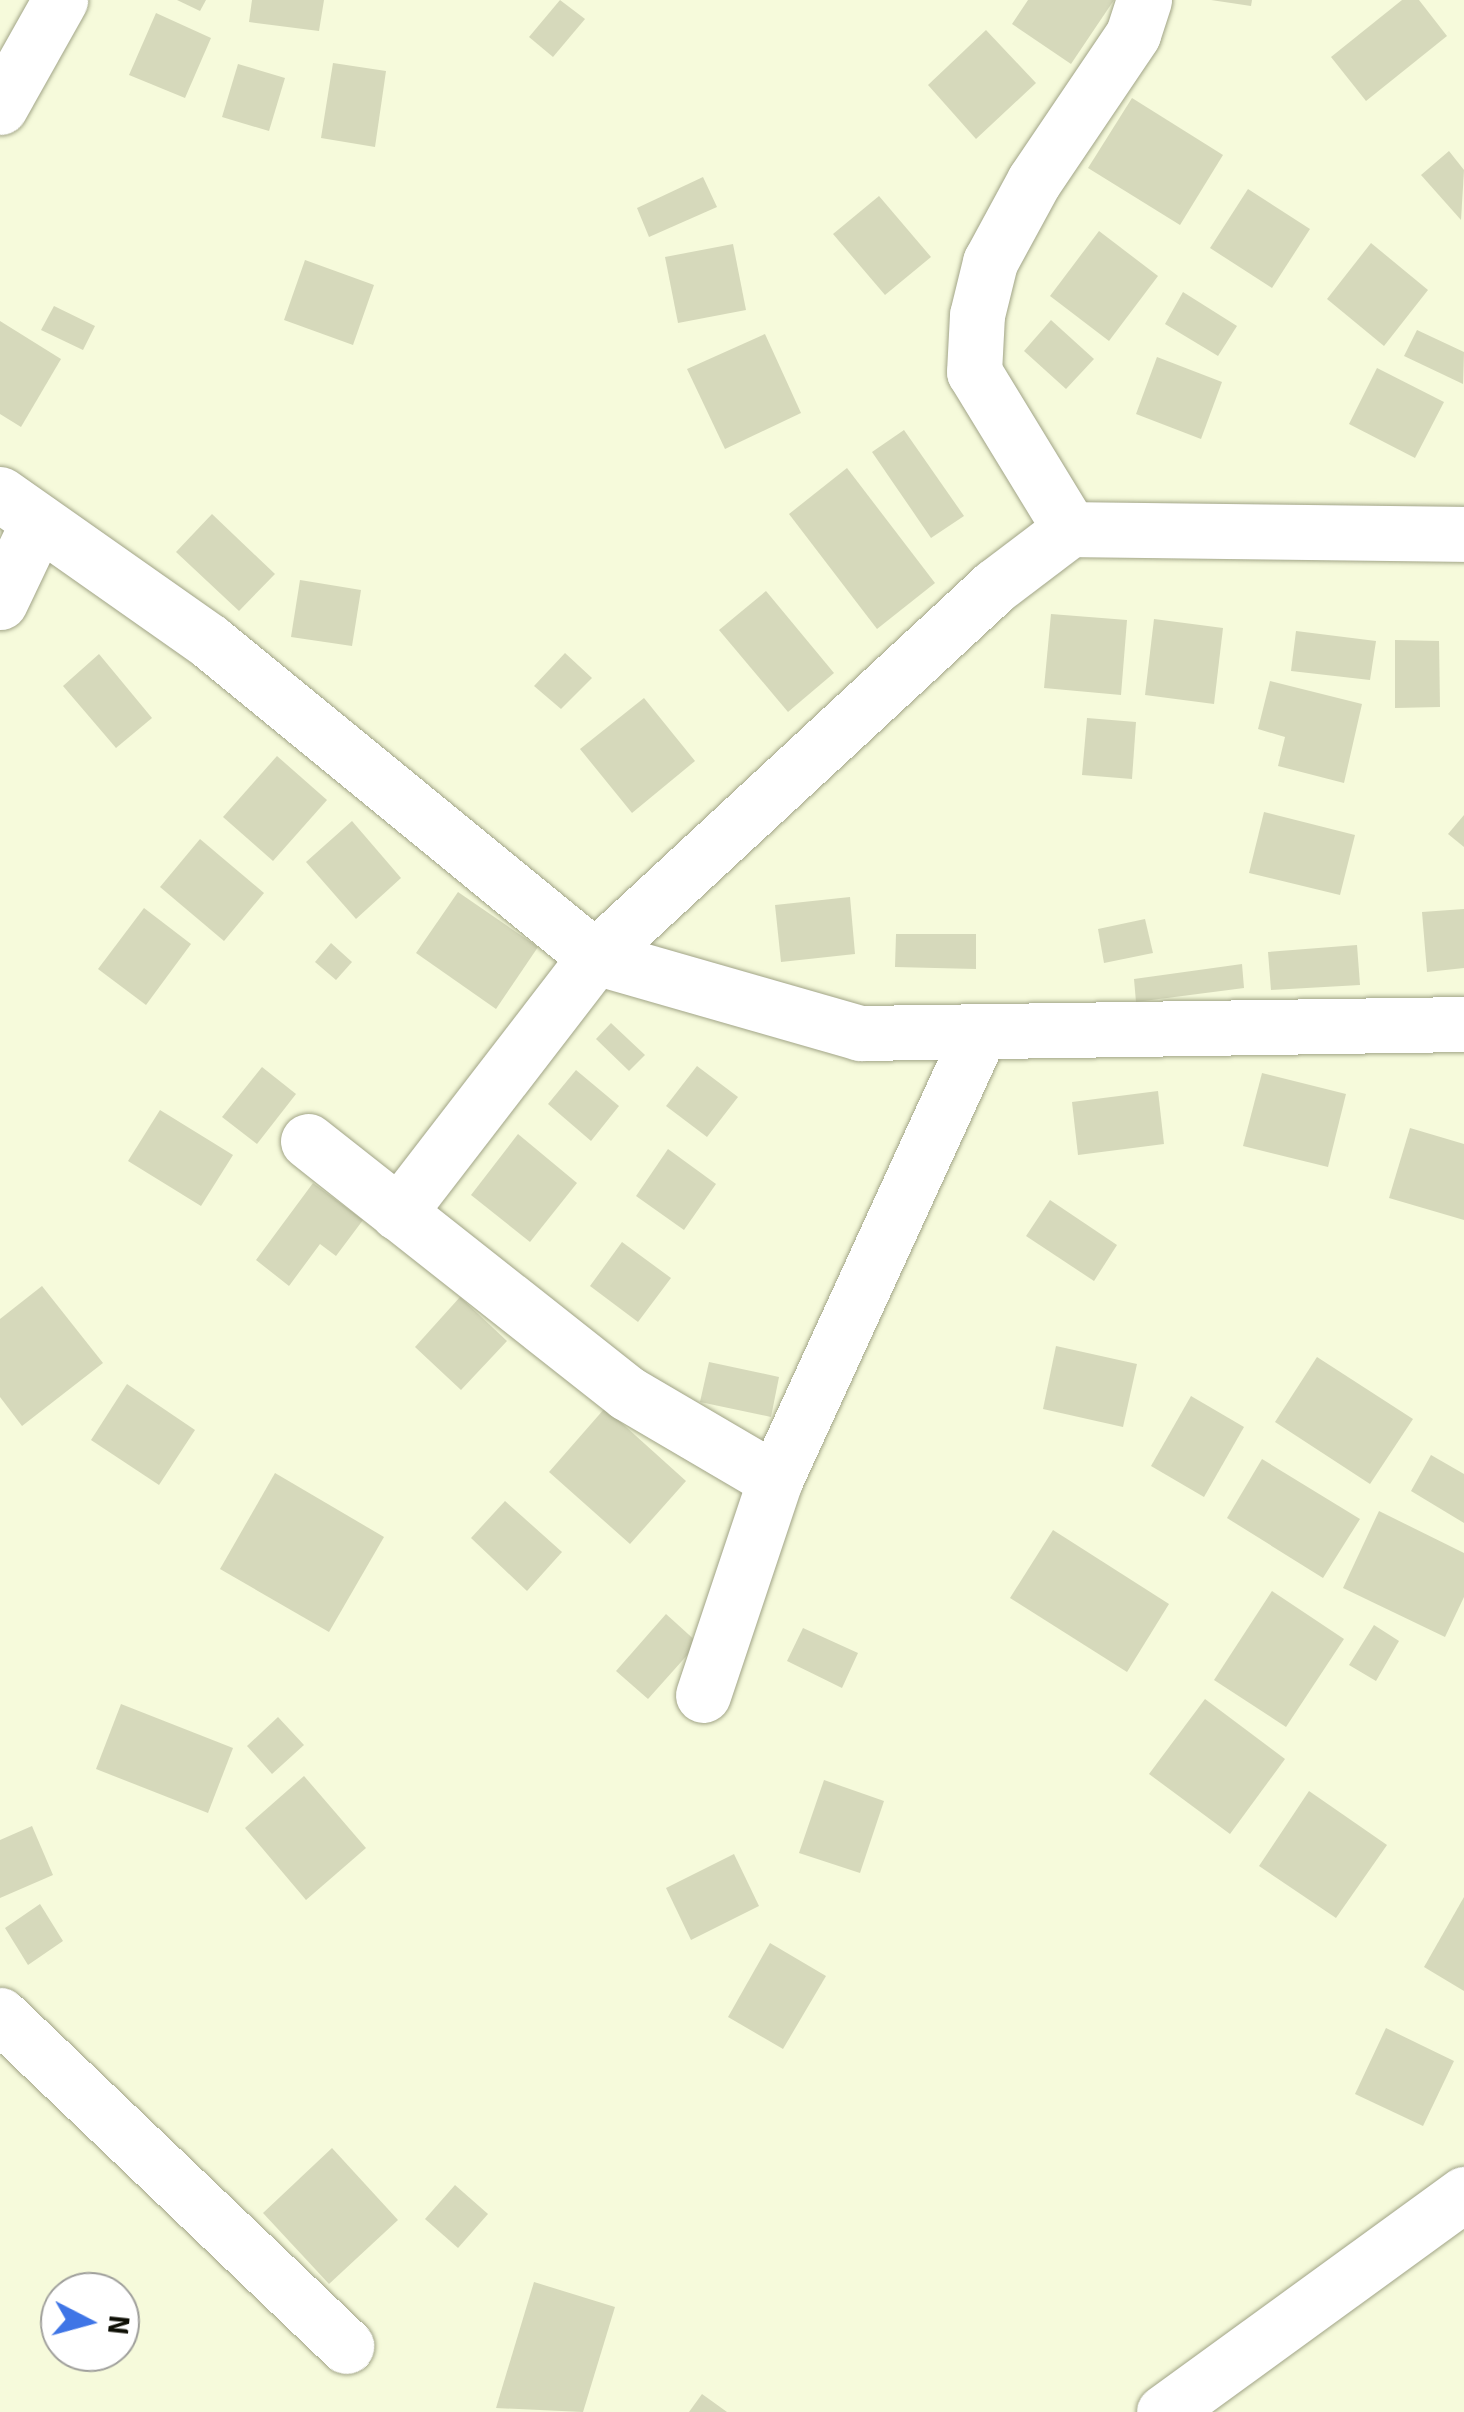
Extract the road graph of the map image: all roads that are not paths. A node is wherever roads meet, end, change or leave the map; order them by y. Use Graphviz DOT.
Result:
graph roads {
  1 [pos="60,0"];
  2 [pos="1144,0"];
  3 [pos="0,107"];
  4 [pos="19,508"];
  5 [pos="1070,530"];
  6 [pos="1464,534"];
  7 [pos="0,602"];
  8 [pos="595,956"];
  9 [pos="1464,1024"];
  10 [pos="979,1034"];
  11 [pos="308,1141"];
  12 [pos="398,1212"];
  13 [pos="775,1480"];
  14 [pos="703,1695"];
  15 [pos="0,2015"];
  16 [pos="1464,2194"];
  17 [pos="346,2346"];
  18 [pos="1164,2412"];
  1 -- 3 [label="street"];
  2 -- 5 [label="street"];
  4 -- 7 [label="street"];
  4 -- 8 [label="street"];
  5 -- 6 [label="street"];
  5 -- 8 [label="street"];
  8 -- 10 [label="street"];
  8 -- 12 [label="street"];
  9 -- 10 [label="street"];
  10 -- 13 [label="street"];
  11 -- 12 [label="street"];
  12 -- 13 [label="street"];
  13 -- 14 [label="street"];
  15 -- 17 [label="street"];
  16 -- 18 [label="street"];
}
